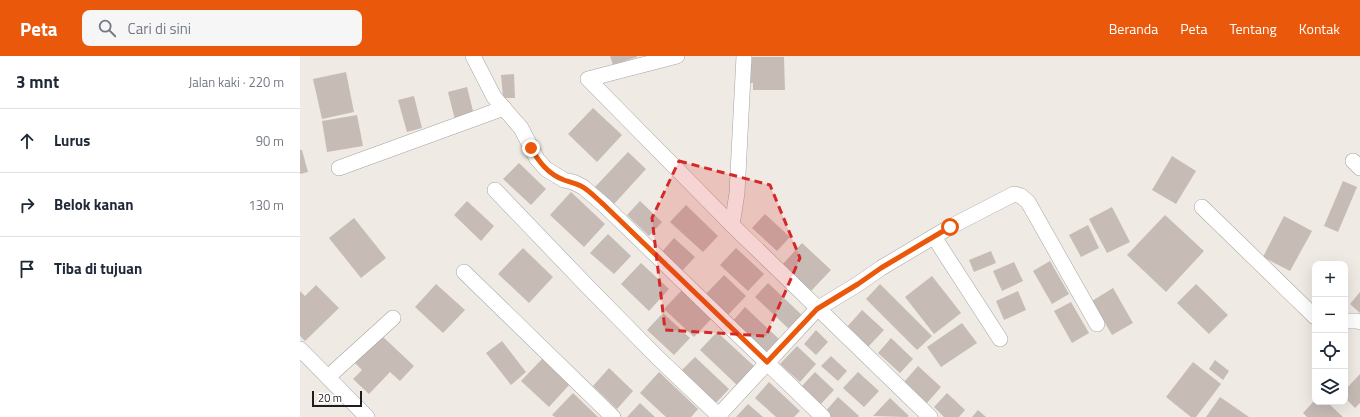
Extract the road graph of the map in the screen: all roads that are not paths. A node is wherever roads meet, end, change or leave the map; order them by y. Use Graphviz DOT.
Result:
graph roads {
  1 [pos="473,56"];
  2 [pos="677,56"];
  3 [pos="744,56"];
  4 [pos="504,108"];
  5 [pos="340,168"];
  6 [pos="495,190"];
  7 [pos="1202,207"];
  8 [pos="732,225"];
  9 [pos="934,237"];
  10 [pos="464,272"];
  11 [pos="817,309"];
  12 [pos="1312,314"];
  13 [pos="393,318"];
  14 [pos="1348,321"];
  15 [pos="1360,322"];
  16 [pos="1097,324"];
  17 [pos="1000,339"];
  18 [pos="300,349"];
  19 [pos="767,362"];
  20 [pos="328,377"];
  21 [pos="718,416"];
  22 [pos="367,417"];
  23 [pos="613,417"];
  24 [pos="824,417"];
  25 [pos="930,417"];
  1 -- 4 [label="street"];
  2 -- 8 [label="street"];
  3 -- 8 [label="street"];
  4 -- 5 [label="street"];
  4 -- 19 [label="street"];
  6 -- 21 [label="street"];
  7 -- 12 [label="street"];
  8 -- 11 [label="street"];
  9 -- 11 [label="street"];
  9 -- 16 [label="street"];
  9 -- 17 [label="street"];
  10 -- 23 [label="street"];
  11 -- 19 [label="street"];
  11 -- 25 [label="street"];
  13 -- 20 [label="street"];
  14 -- 15 [label="street"];
  18 -- 20 [label="street"];
  19 -- 21 [label="street"];
  19 -- 24 [label="street"];
  20 -- 22 [label="street"];
}
